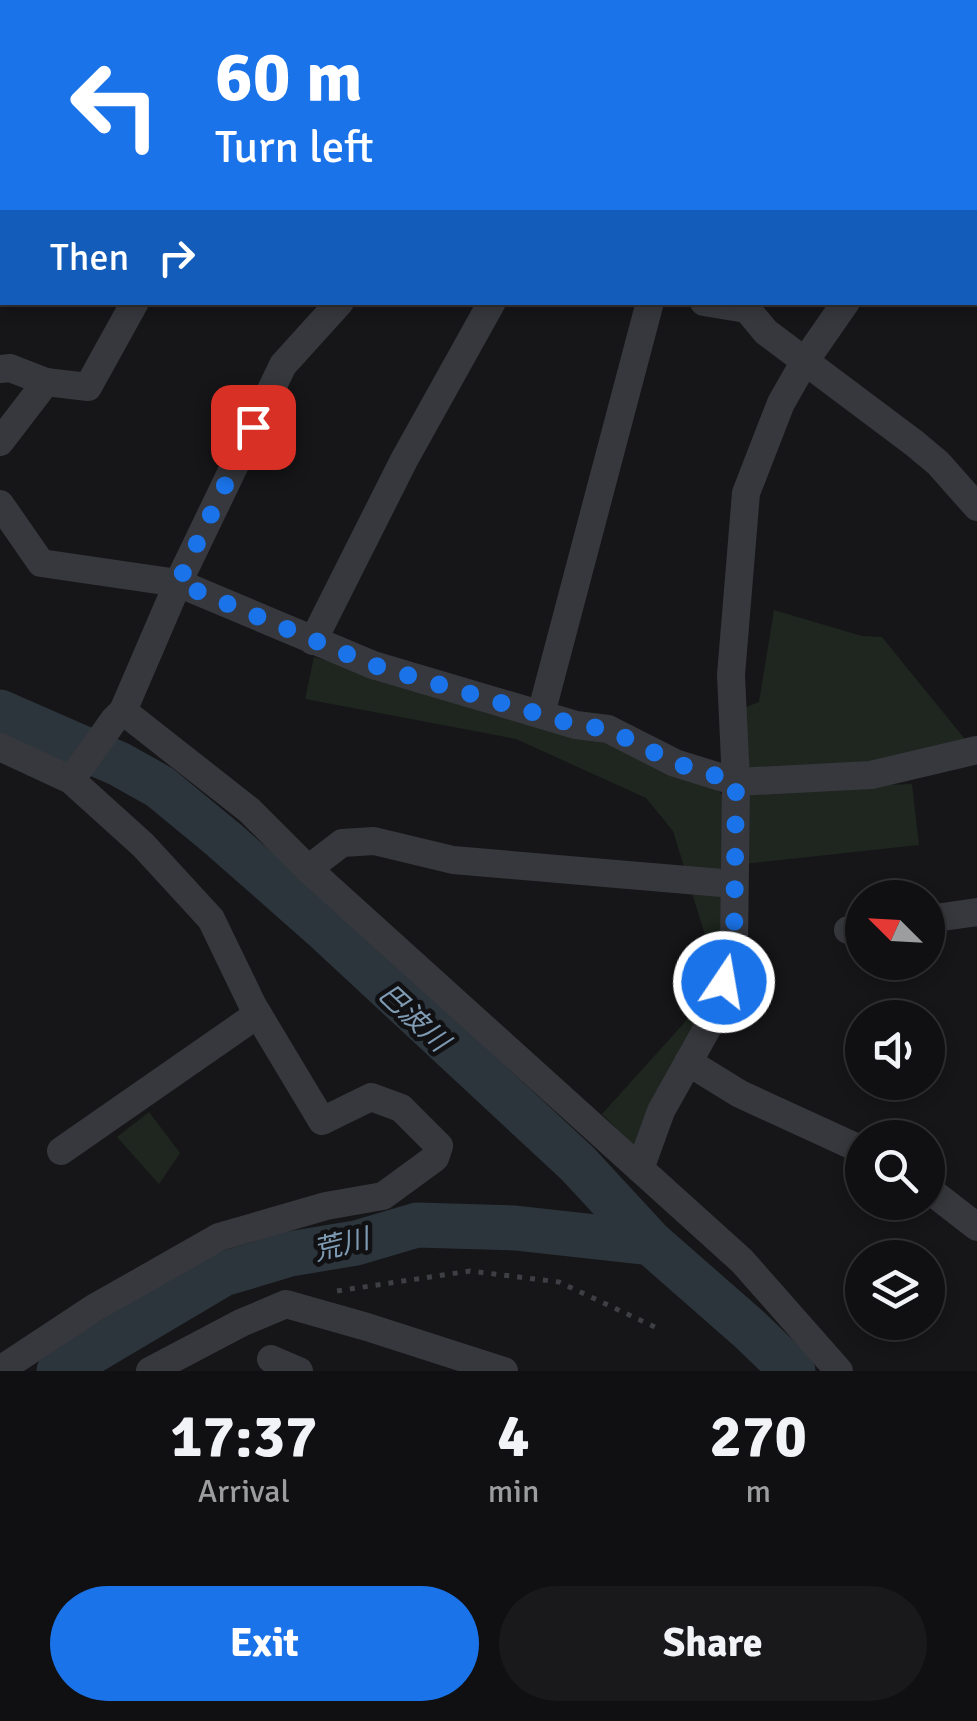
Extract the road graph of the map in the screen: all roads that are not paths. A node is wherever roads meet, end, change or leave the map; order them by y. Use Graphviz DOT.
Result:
graph roads {
  1 [pos="133,305"];
  2 [pos="337,305"];
  3 [pos="490,305"];
  4 [pos="649,305"];
  5 [pos="844,305"];
  6 [pos="744,306"];
  7 [pos="805,362"];
  8 [pos="0,369"];
  9 [pos="46,382"];
  10 [pos="0,442"];
  11 [pos="0,504"];
  12 [pos="977,507"];
  13 [pos="178,583"];
  14 [pos="313,641"];
  15 [pos="541,714"];
  16 [pos="119,716"];
  17 [pos="0,747"];
  18 [pos="977,750"];
  19 [pos="77,772"];
  20 [pos="736,782"];
  21 [pos="308,868"];
  22 [pos="734,884"];
  23 [pos="977,912"];
  24 [pos="945,917"];
  25 [pos="258,1014"];
  26 [pos="688,1062"];
  27 [pos="845,1142"];
  28 [pos="61,1152"];
  29 [pos="640,1169"];
  30 [pos="945,1202"];
  31 [pos="977,1227"];
  32 [pos="271,1359"];
  33 [pos="0,1370"];
  34 [pos="150,1371"];
  35 [pos="299,1371"];
  36 [pos="504,1371"];
  37 [pos="839,1371"];
  1 -- 9 [label="street"];
  2 -- 13 [label="street"];
  3 -- 14 [label="street"];
  4 -- 15 [label="street"];
  5 -- 7 [label="street"];
  6 -- 7 [label="street"];
  7 -- 12 [label="street"];
  7 -- 20 [label="street"];
  8 -- 9 [label="street"];
  9 -- 10 [label="street"];
  11 -- 13 [label="street"];
  13 -- 14 [label="street"];
  13 -- 16 [label="street"];
  14 -- 15 [label="street"];
  15 -- 20 [label="street"];
  16 -- 19 [label="street"];
  16 -- 21 [label="street"];
  17 -- 19 [label="street"];
  18 -- 20 [label="street"];
  19 -- 25 [label="street"];
  20 -- 22 [label="street"];
  21 -- 22 [label="street"];
  21 -- 29 [label="street"];
  22 -- 26 [label="street"];
  23 -- 24 [label="street"];
  25 -- 28 [label="street"];
  25 -- 33 [label="street"];
  26 -- 27 [label="street"];
  26 -- 29 [label="street"];
  29 -- 37 [label="street"];
  30 -- 31 [label="street"];
  32 -- 35 [label="street"];
  34 -- 36 [label="street"];
}
